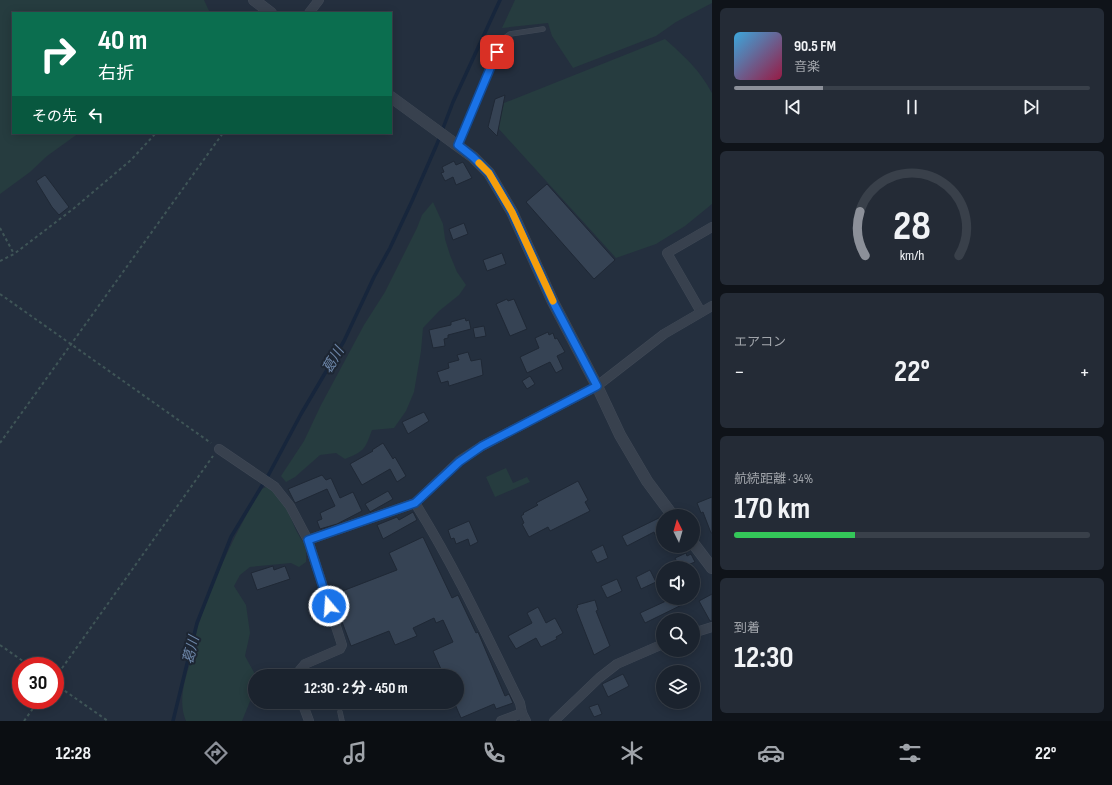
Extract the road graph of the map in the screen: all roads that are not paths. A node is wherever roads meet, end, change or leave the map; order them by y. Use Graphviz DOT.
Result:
graph roads {
  1 [pos="254,0"];
  2 [pos="319,0"];
  3 [pos="270,12"];
  4 [pos="310,12"];
  5 [pos="543,29"];
  6 [pos="392,98"];
  7 [pos="455,143"];
  8 [pos="712,228"];
  9 [pos="712,306"];
  10 [pos="701,312"];
  11 [pos="597,386"];
  12 [pos="219,449"];
  13 [pos="415,503"];
  14 [pos="668,509"];
  15 [pos="308,540"];
  16 [pos="700,552"];
  17 [pos="712,568"];
  18 [pos="712,627"];
  19 [pos="700,631"];
  20 [pos="656,647"];
  21 [pos="301,669"];
  22 [pos="305,709"];
  23 [pos="340,712"];
  24 [pos="524,717"];
  25 [pos="309,721"];
  26 [pos="342,721"];
  27 [pos="501,721"];
  28 [pos="554,721"];
  1 -- 3 [label="street"];
  2 -- 4 [label="street"];
  5 -- 7 [label="lane"];
  6 -- 7 [label="street"];
  7 -- 11 [label="street"];
  8 -- 10 [label="street"];
  9 -- 10 [label="street"];
  10 -- 11 [label="street"];
  11 -- 13 [label="street"];
  11 -- 14 [label="street"];
  12 -- 15 [label="street"];
  13 -- 15 [label="street"];
  13 -- 24 [label="street"];
  15 -- 21 [label="street"];
  16 -- 17 [label="street"];
  18 -- 19 [label="street"];
  20 -- 28 [label="street"];
  22 -- 25 [label="street"];
  23 -- 26 [label="lane"];
  24 -- 27 [label="street"];
}
